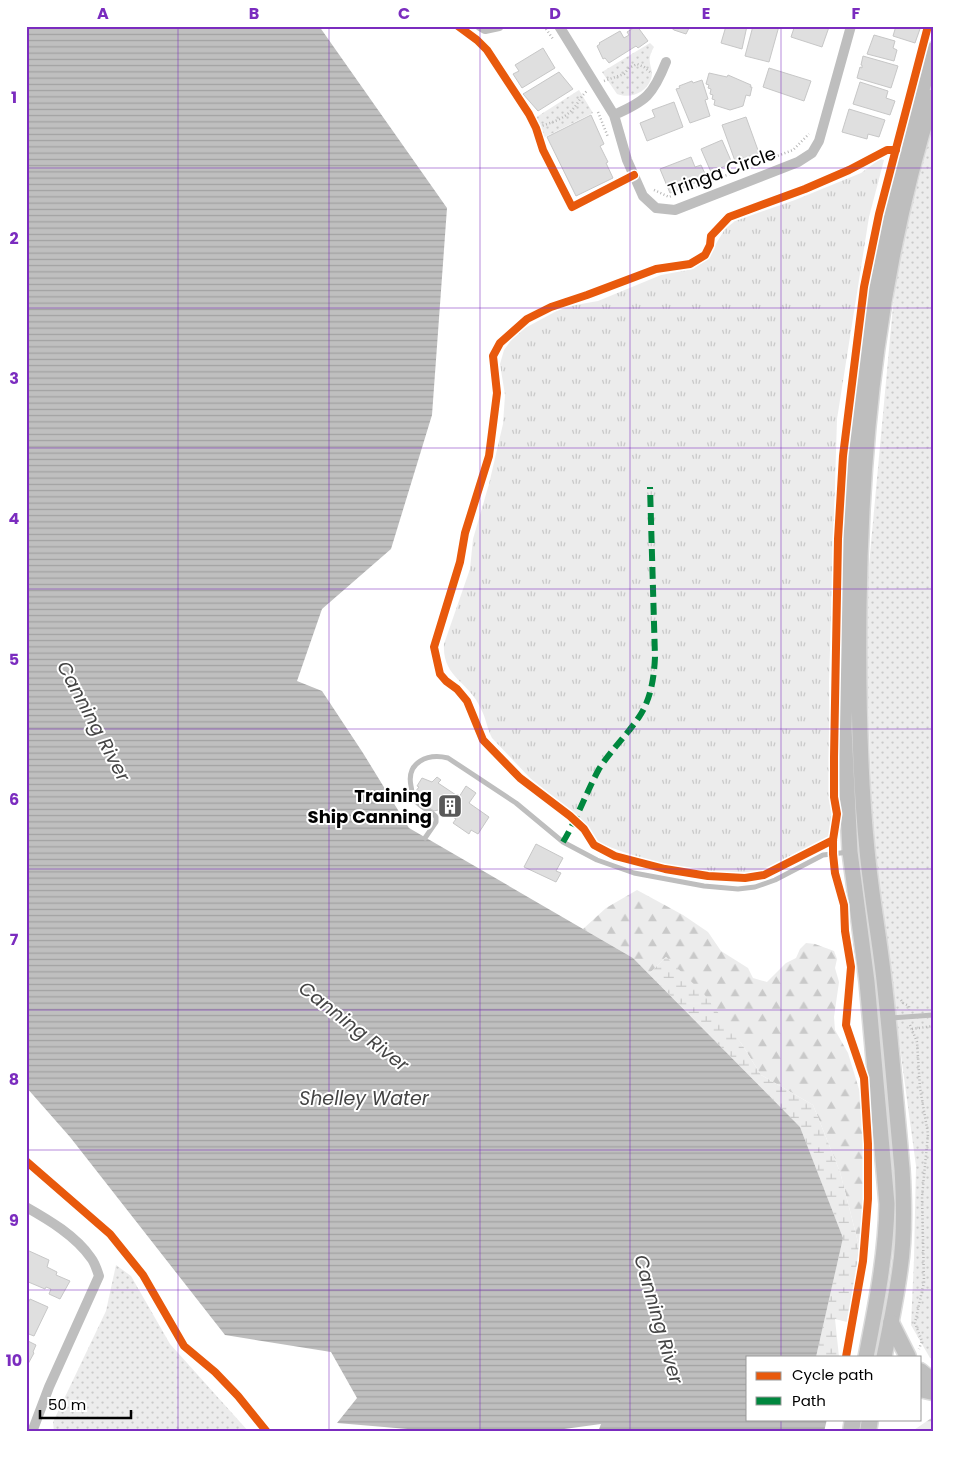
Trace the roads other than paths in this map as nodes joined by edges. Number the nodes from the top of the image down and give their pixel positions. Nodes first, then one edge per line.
1 (480, 26) edge
2 (499, 26) edge
3 (559, 26) edge
4 (851, 26) edge
5 (933, 50) edge
6 (666, 62) road end
7 (933, 98) edge
8 (614, 115) junction
9 (425, 838) dead end
10 (867, 850) junction
11 (850, 852) junction
12 (933, 1015) edge
13 (888, 1018) junction
14 (26, 1207) edge
15 (891, 1324) junction
16 (913, 1354) edge
17 (866, 1356) edge
18 (884, 1356) edge
19 (32, 1432) edge

1 - 2 street
3 - 8 street, Tringa Circle
4 - 8 street, Tringa Circle
5 - 11 main road
6 - 8 street
7 - 10 main road
9 - 11 lane
10 - 11 lane
10 - 13 main road
11 - 17 main road
12 - 13 lane
13 - 15 main road
14 - 19 street
15 - 16 highway
15 - 18 main road

